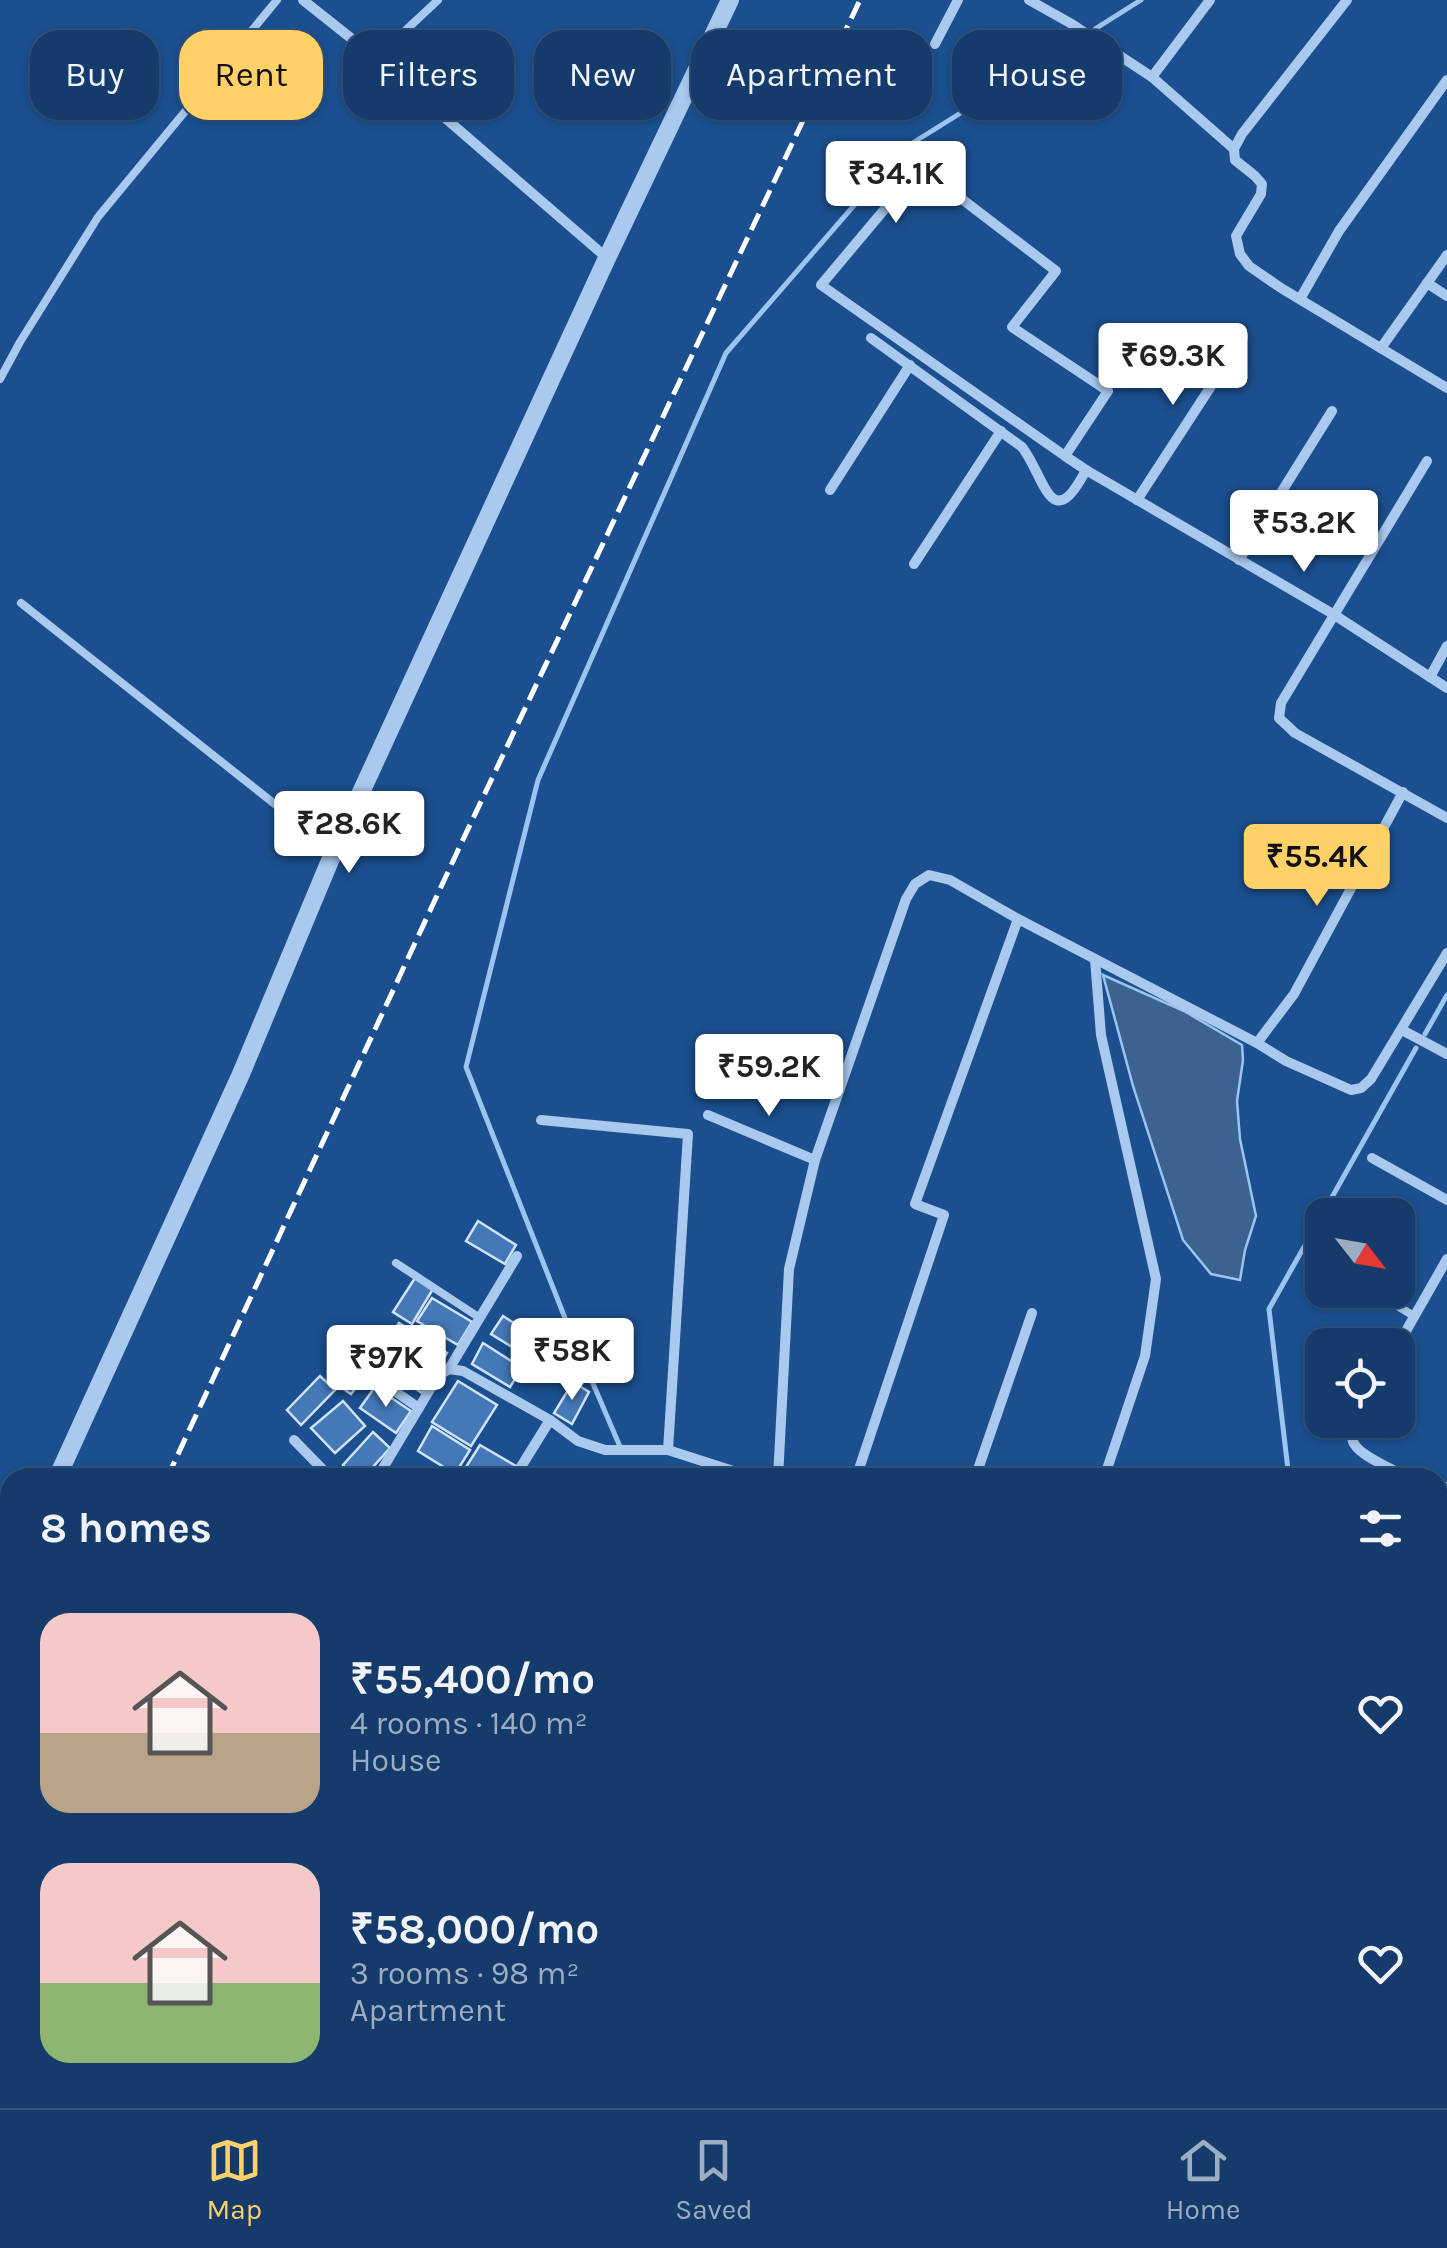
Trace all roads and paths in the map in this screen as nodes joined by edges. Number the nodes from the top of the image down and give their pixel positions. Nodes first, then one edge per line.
1 (277, 0) edge
2 (303, 0) edge
3 (438, 0) edge
4 (730, 0) edge
5 (958, 0) edge
6 (1029, 0) edge
7 (1210, 0) edge
8 (1347, 0) edge
9 (406, 30) edge
10 (343, 32) edge
11 (936, 44) dead end
12 (1152, 77) junction
13 (1447, 80) edge
14 (448, 120) edge
15 (1234, 149) junction
16 (1447, 255) edge
17 (607, 258) junction
18 (1427, 283) junction
19 (1447, 296) edge
20 (1300, 298) junction
21 (1243, 337) dead end
22 (871, 338) dead end
23 (1382, 348) junction
24 (910, 366) junction
25 (0, 379) edge
26 (1447, 388) edge
27 (1332, 411) dead end
28 (1002, 431) junction
29 (1065, 456) junction
30 (1427, 462) dead end
31 (1086, 470) junction
32 (830, 490) dead end
33 (1136, 500) junction
34 (1239, 560) junction
35 (914, 564) dead end
36 (21, 603) dead end
37 (1333, 614) junction
38 (1447, 646) edge
39 (1430, 676) junction
40 (1447, 688) edge
41 (1403, 792) junction
42 (1447, 818) edge
43 (334, 850) junction
44 (1018, 919) junction
45 (1447, 953) edge
46 (1094, 959) junction
47 (1402, 1030) junction
48 (1257, 1043) junction
49 (1447, 1054) edge
50 (708, 1115) dead end
51 (541, 1120) dead end
52 (1372, 1158) dead end
53 (815, 1160) junction
54 (1447, 1200) edge
55 (517, 1256) dead end
56 (1447, 1259) edge
57 (396, 1263) dead end
58 (1400, 1308) edge
59 (1032, 1313) dead end
60 (1414, 1316) junction
61 (480, 1318) junction
62 (1407, 1328) edge
63 (344, 1356) dead end
64 (449, 1369) junction
65 (418, 1408) junction
66 (550, 1420) junction
67 (1352, 1438) edge
68 (294, 1440) dead end
69 (668, 1450) junction
70 (62, 1468) edge
71 (321, 1468) edge
72 (383, 1468) edge
73 (520, 1468) edge
74 (711, 1468) edge
75 (779, 1468) edge
76 (859, 1468) edge
77 (978, 1468) edge
78 (1107, 1468) edge
79 (1390, 1468) edge

1 - 25 lane
2 - 10 street
3 - 9 lane
4 - 17 street
5 - 11 street
6 - 12 street
7 - 12 street
8 - 15 street
12 - 15 street
13 - 20 street
14 - 17 street
15 - 20 street
16 - 18 street
17 - 43 street
18 - 19 street
18 - 23 street
20 - 23 street
21 - 33 street
22 - 24 street
23 - 26 street
24 - 28 street
24 - 32 street
27 - 34 street
28 - 31 street
28 - 35 street
29 - 29 street
29 - 31 street
30 - 37 street
31 - 33 street
33 - 34 street
34 - 37 street
36 - 43 lane
37 - 39 street
37 - 41 street
38 - 39 street
39 - 40 street
41 - 42 street
41 - 48 street
43 - 70 street
44 - 46 street
44 - 53 street
44 - 76 street
45 - 47 street
46 - 48 street
46 - 78 street
47 - 48 street
47 - 49 street
50 - 53 street
51 - 69 street
52 - 54 street
53 - 75 street
55 - 61 street
56 - 60 street
57 - 61 lane
58 - 60 lane
59 - 77 street
60 - 62 street
61 - 64 street
63 - 65 street
64 - 65 street
64 - 66 street
65 - 72 street
66 - 69 street
66 - 73 street
67 - 79 street
68 - 71 street
69 - 74 street

